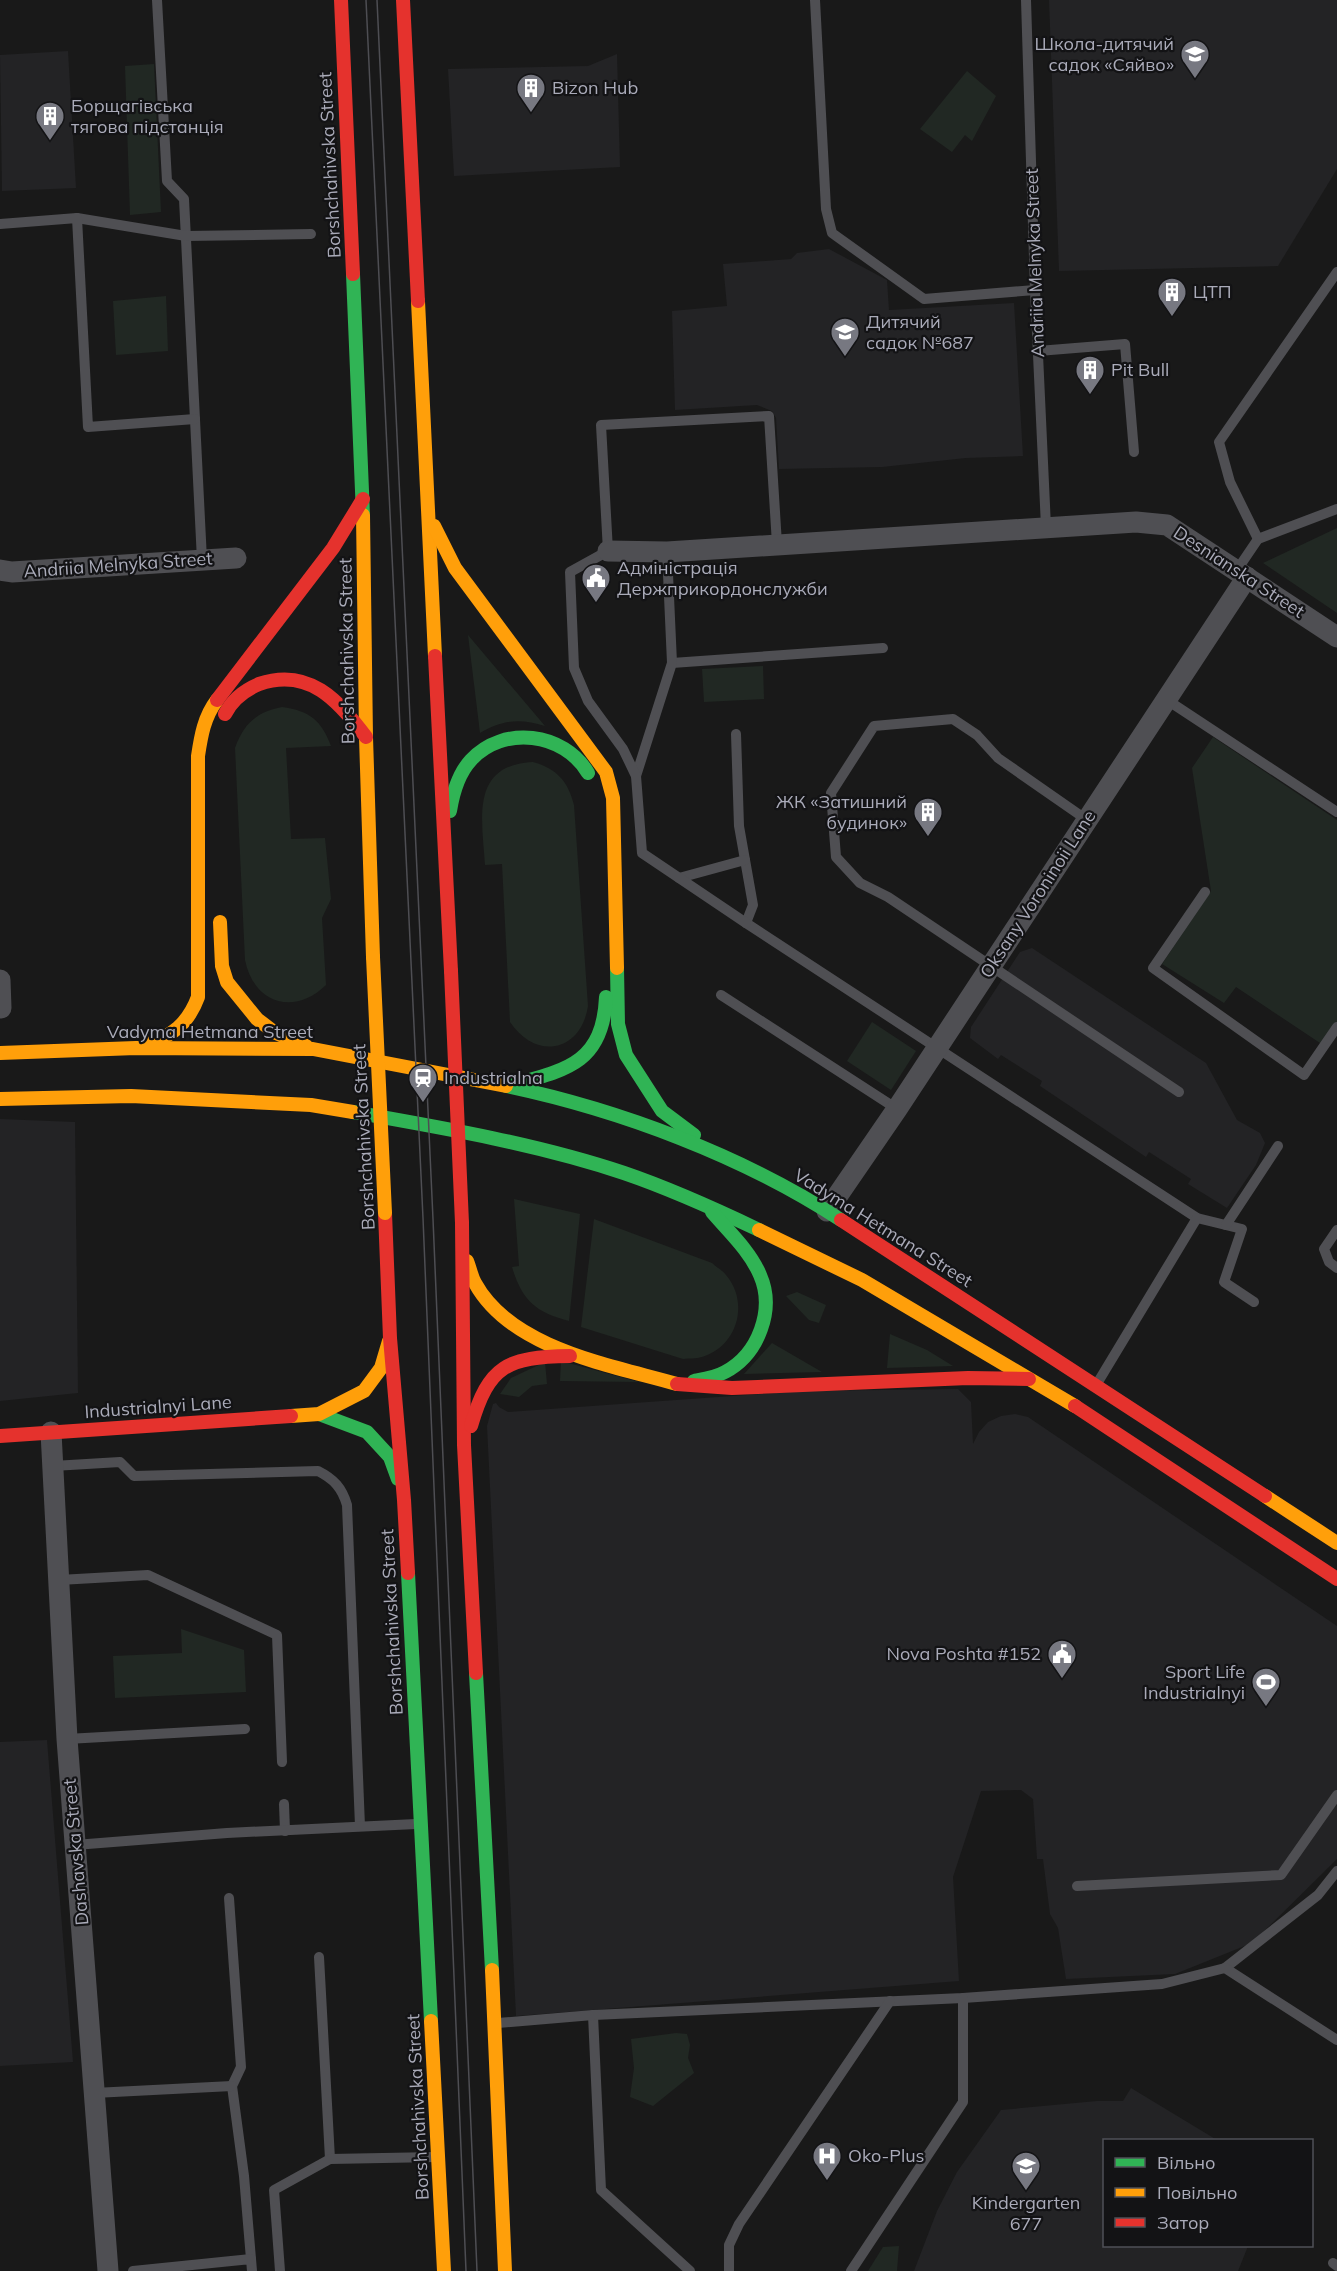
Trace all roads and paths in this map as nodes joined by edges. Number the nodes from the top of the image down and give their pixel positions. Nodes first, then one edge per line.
1 (158, 0) edge
2 (341, 0) edge
3 (403, 0) edge
4 (815, 0) edge
5 (1026, 0) edge
6 (77, 218) junction
7 (0, 224) edge
8 (311, 234) dead end
9 (186, 236) junction
10 (1337, 272) edge
11 (1035, 290) junction
12 (1038, 351) junction
13 (195, 419) junction
14 (1134, 452) dead end
15 (363, 499) junction
16 (1337, 509) edge
17 (428, 514) junction
18 (1046, 527) junction
19 (1258, 539) junction
20 (777, 544) junction
21 (608, 551) junction
22 (666, 552) junction
23 (236, 558) dead end
24 (202, 560) junction
25 (0, 570) edge
26 (1242, 574) junction
27 (1337, 637) edge
28 (883, 648) dead end
29 (672, 663) junction
30 (1167, 700) junction
31 (220, 724) dead end
32 (736, 734) dead end
33 (366, 737) junction
34 (636, 776) junction
35 (592, 783) dead end
36 (1337, 812) edge
37 (1086, 820) junction
38 (444, 849) junction
39 (745, 860) junction
40 (679, 878) junction
41 (1205, 892) dead end
42 (602, 907) dead end
43 (219, 908) dead end
44 (746, 922) junction
45 (990, 966) junction
46 (0, 980) edge
47 (721, 995) dead end
48 (1, 1008) edge
49 (1337, 1027) edge
50 (136, 1048) junction
51 (937, 1048) junction
52 (313, 1049) junction
53 (0, 1053) edge
54 (508, 1086) junction
55 (1179, 1092) dead end
56 (0, 1099) edge
57 (897, 1108) junction
58 (1278, 1146) dead end
59 (739, 1164) junction
60 (705, 1204) junction
61 (827, 1211) junction
62 (1197, 1218) junction
63 (1226, 1225) junction
64 (1337, 1230) edge
65 (464, 1253) junction
66 (1337, 1268) edge
67 (1254, 1302) dead end
68 (390, 1338) junction
69 (579, 1356) junction
70 (1031, 1379) junction
71 (678, 1384) junction
72 (1095, 1385) junction
73 (319, 1414) junction
74 (51, 1432) junction
75 (0, 1436) edge
76 (464, 1445) junction
77 (53, 1466) junction
78 (405, 1500) junction
79 (1337, 1543) edge
80 (1337, 1579) edge
81 (59, 1580) junction
82 (244, 1729) dead end
83 (67, 1739) junction
84 (282, 1762) dead end
85 (1337, 1795) edge
86 (284, 1804) dead end
87 (420, 1823) junction
88 (360, 1826) junction
89 (285, 1831) junction
90 (75, 1845) junction
91 (1337, 1871) edge
92 (1077, 1886) dead end
93 (229, 1898) dead end
94 (319, 1957) dead end
95 (1224, 1968) junction
96 (963, 1998) junction
97 (890, 2001) junction
98 (592, 2015) junction
99 (495, 2023) junction
100 (1337, 2040) edge
101 (232, 2086) junction
102 (94, 2093) junction
103 (438, 2157) junction
104 (330, 2159) junction
105 (251, 2259) junction
106 (108, 2271) edge
107 (133, 2271) edge
108 (252, 2271) edge
109 (280, 2271) edge
110 (444, 2271) edge
111 (505, 2271) edge
112 (690, 2271) edge
113 (729, 2271) edge
114 (851, 2271) edge

1 - 9 lane
2 - 15 main road, Borshchahivska Street
3 - 17 main road
4 - 11 lane
5 - 11 lane, Andriia Melnyka Street
6 - 7 lane
6 - 9 lane
6 - 13 lane
8 - 9 lane
9 - 13 lane
10 - 19 lane
11 - 12 lane, Andriia Melnyka Street
12 - 14 lane
12 - 18 lane, Andriia Melnyka Street
13 - 24 lane
15 - 33 main road, Borshchahivska Street
15 - 50 main road
16 - 19 lane
17 - 38 main road
17 - 59 main road
18 - 20 street
18 - 26 street, Desnianska Street
19 - 26 lane
20 - 21 lane
20 - 22 street
21 - 22 street
21 - 34 lane
22 - 29 lane
23 - 24 street, Andriia Melnyka Street
24 - 25 street, Andriia Melnyka Street
26 - 27 street, Desnianska Street
26 - 30 street, Oksany Voroninoii Lane
28 - 29 lane
29 - 34 lane
30 - 36 lane
30 - 37 street, Oksany Voroninoii Lane
31 - 33 main road
32 - 39 lane
33 - 68 main road, Borshchahivska Street, bridge
34 - 40 lane
35 - 38 main road
37 - 45 street, Oksany Voroninoii Lane
37 - 45 lane
38 - 65 main road, bridge
39 - 40 lane
39 - 44 lane
40 - 44 lane
41 - 49 lane
42 - 54 main road
43 - 52 main road
44 - 51 lane
45 - 51 street, Oksany Voroninoii Lane
45 - 55 lane
46 - 48 street
47 - 57 lane
50 - 52 main road, Vadyma Hetmana Street
50 - 53 main road, Vadyma Hetmana Street
51 - 57 street, Oksany Voroninoii Lane
51 - 62 lane
52 - 54 main road, Vadyma Hetmana Street
54 - 59 main road, Vadyma Hetmana Street
56 - 60 main road
57 - 61 street, Oksany Voroninoii Lane
58 - 63 lane
59 - 61 main road, Vadyma Hetmana Street
60 - 70 main road
60 - 71 main road
61 - 72 main road, Vadyma Hetmana Street
62 - 63 lane
62 - 72 lane
63 - 67 lane
64 - 66 lane
65 - 69 main road
65 - 76 main road
68 - 73 main road, Industrialnyi Lane
68 - 78 main road, Borshchahivska Street
69 - 71 main road
69 - 76 main road
70 - 71 main road
70 - 80 main road
72 - 79 main road, Vadyma Hetmana Street
73 - 74 main road, Industrialnyi Lane
73 - 78 main road, Industrialnyi Lane
74 - 75 main road, Industrialnyi Lane
74 - 77 street, Dashavska Street
76 - 99 main road
77 - 81 street, Dashavska Street
77 - 88 lane
78 - 87 main road, Borshchahivska Street
81 - 83 street, Dashavska Street
81 - 84 lane
82 - 83 lane
83 - 90 street, Dashavska Street
85 - 92 lane
86 - 89 lane
87 - 88 lane
87 - 103 main road, Borshchahivska Street
88 - 89 lane
89 - 90 lane
90 - 102 street, Dashavska Street
91 - 95 lane
93 - 101 lane
94 - 104 lane
95 - 96 lane
95 - 100 lane
96 - 97 lane
96 - 114 lane
97 - 98 lane
97 - 113 lane
98 - 99 lane
98 - 112 lane
99 - 111 main road
101 - 102 lane
101 - 105 lane
102 - 106 street, Dashavska Street
103 - 104 lane
103 - 110 main road, Borshchahivska Street
104 - 109 lane
105 - 107 lane
105 - 108 lane

